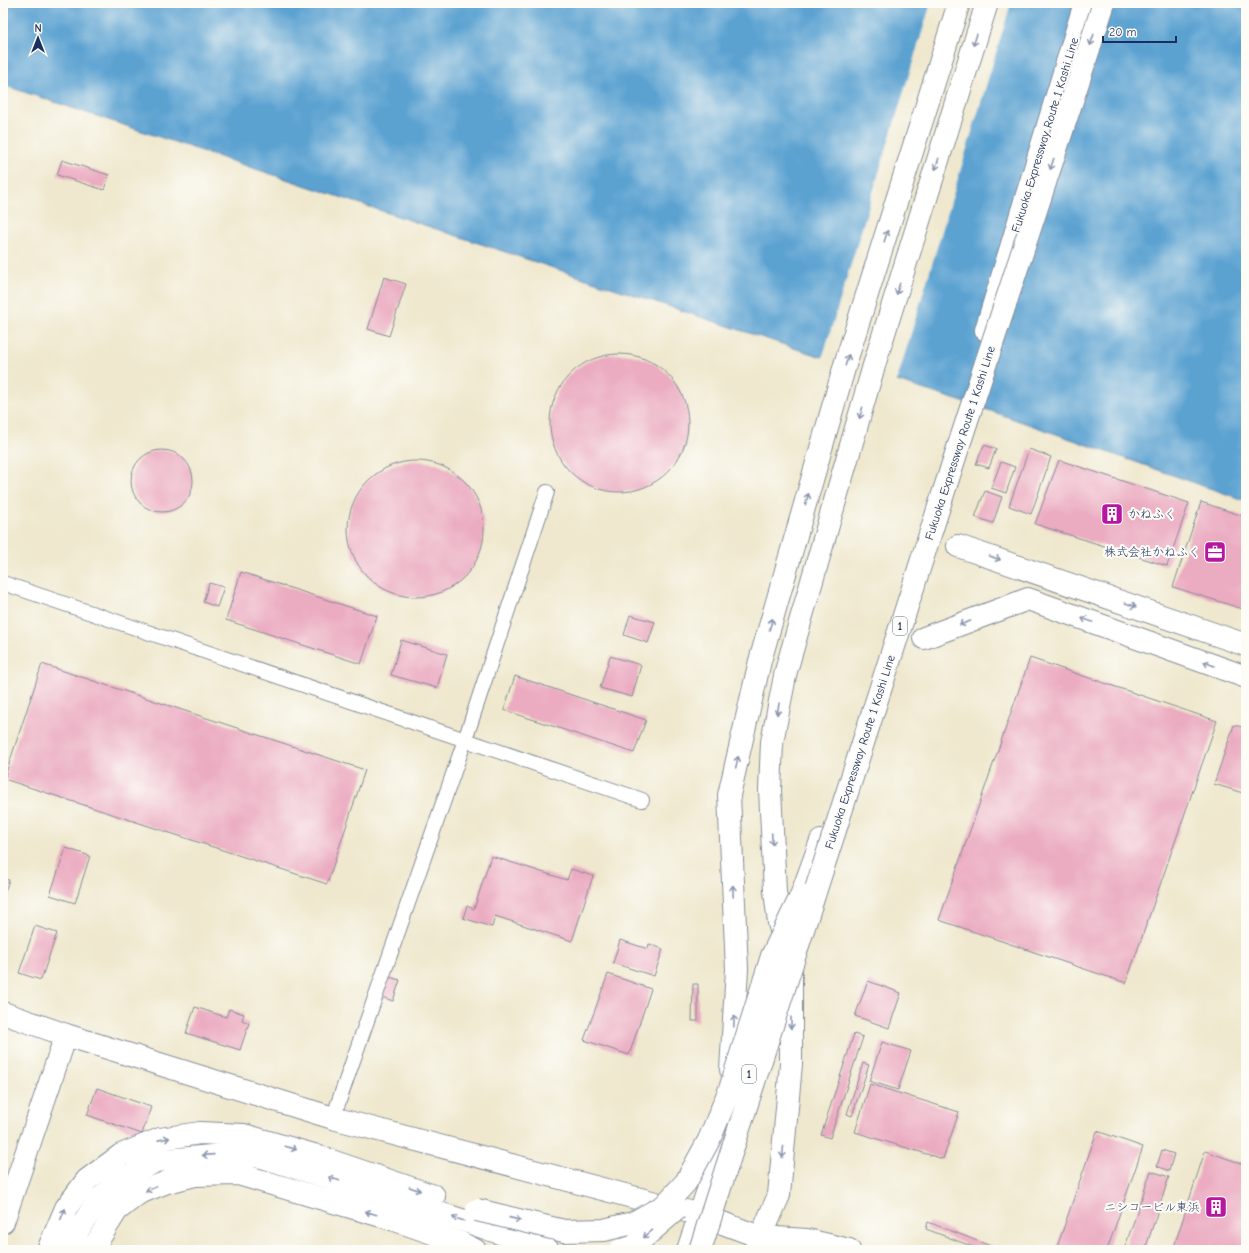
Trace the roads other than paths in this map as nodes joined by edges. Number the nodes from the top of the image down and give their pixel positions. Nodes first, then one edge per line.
1 (959, 3) edge
2 (987, 3) edge
3 (1085, 3) edge
4 (1104, 3) edge
5 (547, 492) dead end
6 (958, 546) dead end
7 (3, 583) edge
8 (924, 638) dead end
9 (1246, 645) edge
10 (1246, 677) edge
11 (465, 740) junction
12 (642, 800) dead end
13 (804, 906) junction
14 (3, 1013) edge
15 (66, 1035) junction
16 (333, 1118) junction
17 (700, 1215) junction
18 (3, 1222) edge
19 (758, 1244) edge
20 (48, 1250) edge
21 (70, 1250) edge
22 (92, 1250) edge
23 (475, 1250) edge
24 (548, 1250) edge
25 (621, 1250) edge
26 (688, 1250) edge
27 (693, 1250) edge
28 (700, 1250) edge
29 (849, 1250) edge

17 -> 1 main road
2 -> 19 main road
3 - 13 main road, Fukuoka Expressway Route 1 Kashi Line / 1
4 -> 13 main road, Fukuoka Expressway Route 1 Kashi Line / 1, bridge
5 - 11 lane
6 -> 9 main road
7 - 11 lane
10 -> 8 main road
11 - 12 lane
11 - 16 lane
20 -> 13 main road, bridge
13 -> 25 main road, bridge
13 - 27 main road, Fukuoka Expressway Route 1 Kashi Line / 1, bridge
13 - 28 main road, Fukuoka Expressway Route 1 Kashi Line / 1, bridge
14 - 15 main road
15 - 16 main road
15 - 18 main road
16 - 17 main road
17 - 19 main road
17 - 26 main road
19 - 29 main road
24 -> 21 main road
23 -> 22 main road

